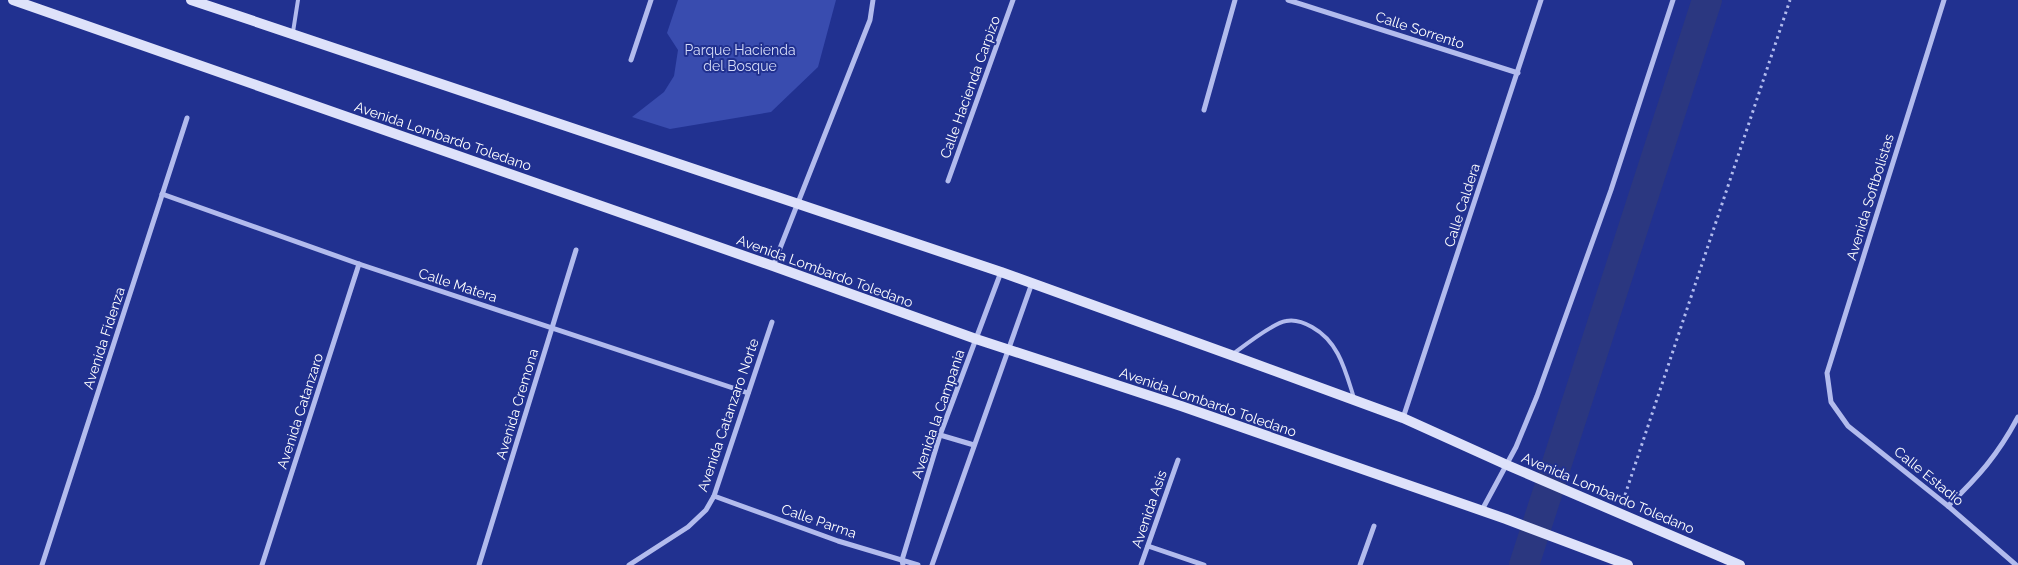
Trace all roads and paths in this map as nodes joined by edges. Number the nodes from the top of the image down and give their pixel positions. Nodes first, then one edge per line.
1 (14, 0) edge
2 (191, 0) edge
3 (298, 0) edge
4 (651, 0) edge
5 (873, 0) edge
6 (1013, 0) edge
7 (1235, 0) edge
8 (1288, 0) edge
9 (1541, 0) edge
10 (1673, 0) edge
11 (1790, 0) edge
12 (1944, 0) edge
13 (293, 34) junction
14 (631, 60) dead end
15 (1518, 73) junction
16 (1204, 110) dead end
17 (187, 118) dead end
18 (948, 181) dead end
19 (162, 194) junction
20 (797, 203) junction
21 (576, 250) dead end
22 (359, 264) junction
23 (773, 266) junction
24 (1002, 272) junction
25 (1032, 283) junction
26 (772, 322) dead end
27 (552, 327) junction
28 (976, 340) junction
29 (1008, 350) junction
30 (1231, 355) junction
31 (748, 393) junction
32 (1355, 400) junction
33 (1831, 402) joint
34 (2018, 417) edge
35 (1403, 418) junction
36 (940, 435) junction
37 (974, 445) junction
38 (1178, 460) dead end
39 (1507, 465) junction
40 (714, 496) junction
41 (1948, 506) junction
42 (1482, 510) junction
43 (1620, 513) junction
44 (1374, 526) dead end
45 (1148, 546) junction
46 (902, 562) edge
47 (42, 565) edge
48 (262, 565) edge
49 (479, 565) edge
50 (629, 565) edge
51 (918, 565) edge
52 (932, 565) edge
53 (1141, 565) edge
54 (1204, 565) edge
55 (1360, 565) edge
56 (1628, 565) edge
57 (1740, 565) edge
58 (2016, 565) edge

1 - 23 main road, Avenida Lombardo Toledano
2 - 13 main road, Avenida Lombardo Toledano
3 - 13 lane
4 - 14 street
5 - 20 street
6 - 18 street, Calle Hacienda Carpizo
7 - 16 street
8 - 15 street, Calle Sorrento
9 - 15 street, Calle Caldera
10 - 39 street
11 - 43 path
12 - 33 street, Avenida Softbolistas
13 - 20 main road, Avenida Lombardo Toledano
15 - 35 street, Calle Caldera
17 - 19 street, Avenida Fidenza
19 - 22 street, Calle Matera
19 - 47 street, Avenida Fidenza
20 - 23 street
20 - 24 main road, Avenida Lombardo Toledano
21 - 27 street, Avenida Cremona
22 - 27 street, Calle Matera
22 - 48 street, Avenida Catanzaro
23 - 28 main road, Avenida Lombardo Toledano
24 - 25 main road, Avenida Lombardo Toledano
24 - 28 street, Avenida la Campania
25 - 29 street
25 - 30 main road, Avenida Lombardo Toledano
26 - 31 street, Avenida Catanzaro Norte
27 - 31 street, Calle Matera
27 - 49 street, Avenida Cremona
28 - 29 main road, Avenida Lombardo Toledano
28 - 36 street, Avenida la Campania
29 - 37 street
29 - 42 main road, Avenida Lombardo Toledano
30 - 32 main road, Avenida Lombardo Toledano
30 - 32 lane
31 - 40 street, Avenida Catanzaro Norte
32 - 35 main road, Avenida Lombardo Toledano
33 - 41 street, Calle Estadio
34 - 41 street
35 - 39 main road, Avenida Lombardo Toledano
36 - 37 street
36 - 46 street, Avenida la Campania
37 - 52 street
38 - 45 street, Avenida Asis
39 - 42 street
39 - 43 main road, Avenida Lombardo Toledano
40 - 46 street, Calle Parma
40 - 50 street, Avenida Catanzaro Norte
41 - 58 street, Calle Estadio
42 - 56 main road, Avenida Lombardo Toledano
43 - 57 main road, Avenida Lombardo Toledano
44 - 55 street
45 - 53 street, Avenida Asis
45 - 54 street
46 - 51 street, Calle Parma

